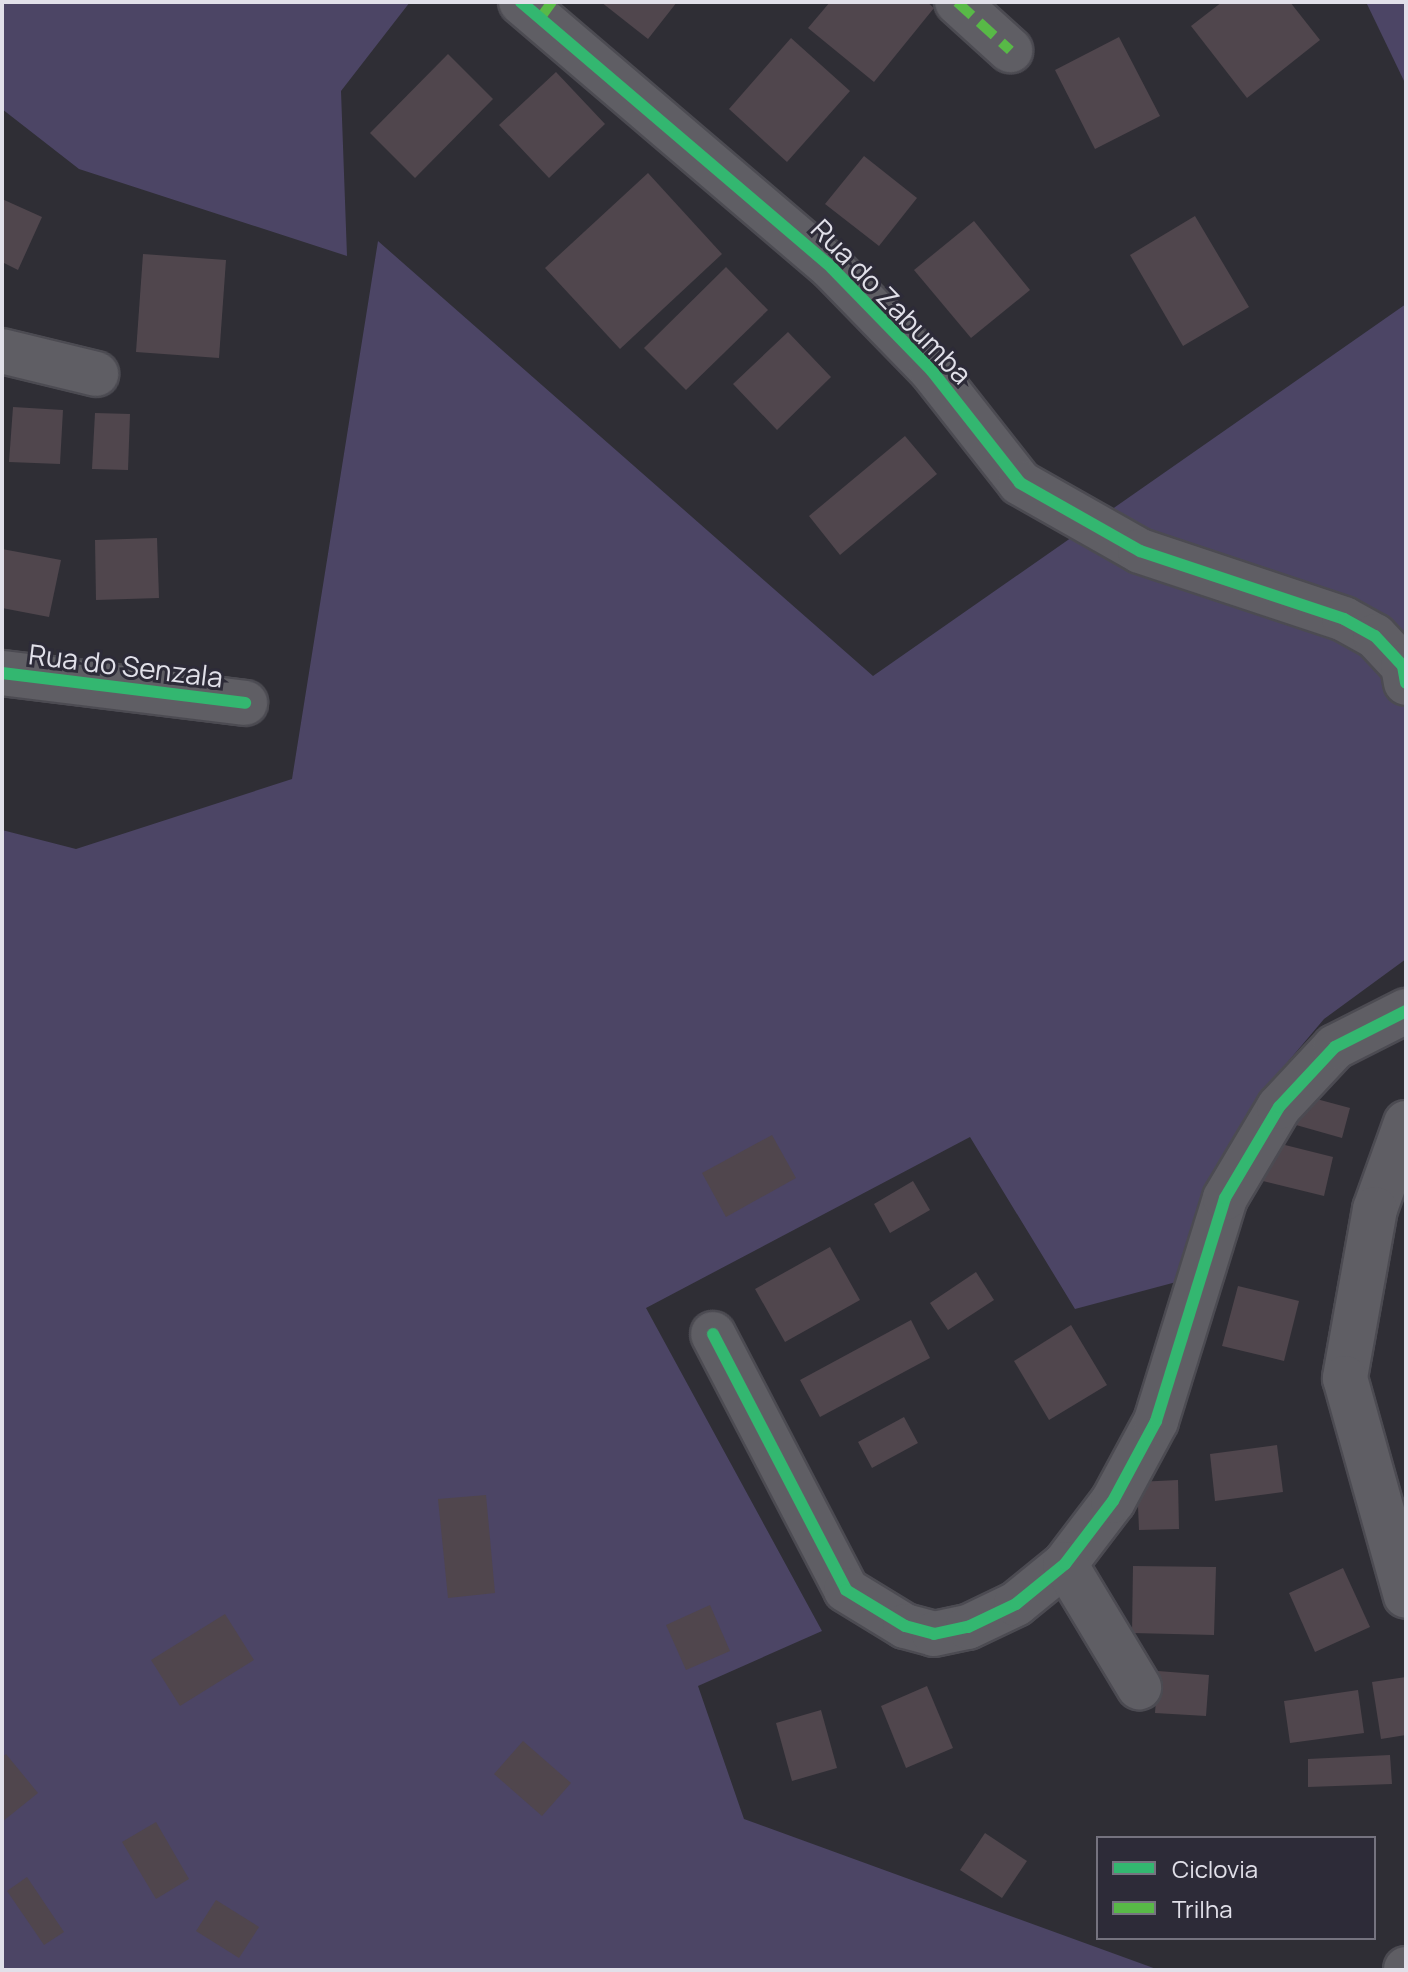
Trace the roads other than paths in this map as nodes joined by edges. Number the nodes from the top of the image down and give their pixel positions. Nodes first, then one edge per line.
1 (957, 2) edge
2 (538, 7) edge
3 (1010, 50) dead end
4 (2, 351) edge
5 (96, 374) dead end
6 (2, 673) edge
7 (1406, 683) edge
8 (245, 703) dead end
9 (1406, 1011) edge
10 (1406, 1123) edge
11 (713, 1334) dead end
12 (1065, 1564) junction
13 (1406, 1596) edge
14 (1139, 1687) dead end

1 - 3 street
2 - 7 street, Rua do Zabumba
4 - 5 street
6 - 8 street, Rua do Senzala
9 - 12 street
10 - 13 street
11 - 12 street
12 - 14 street

